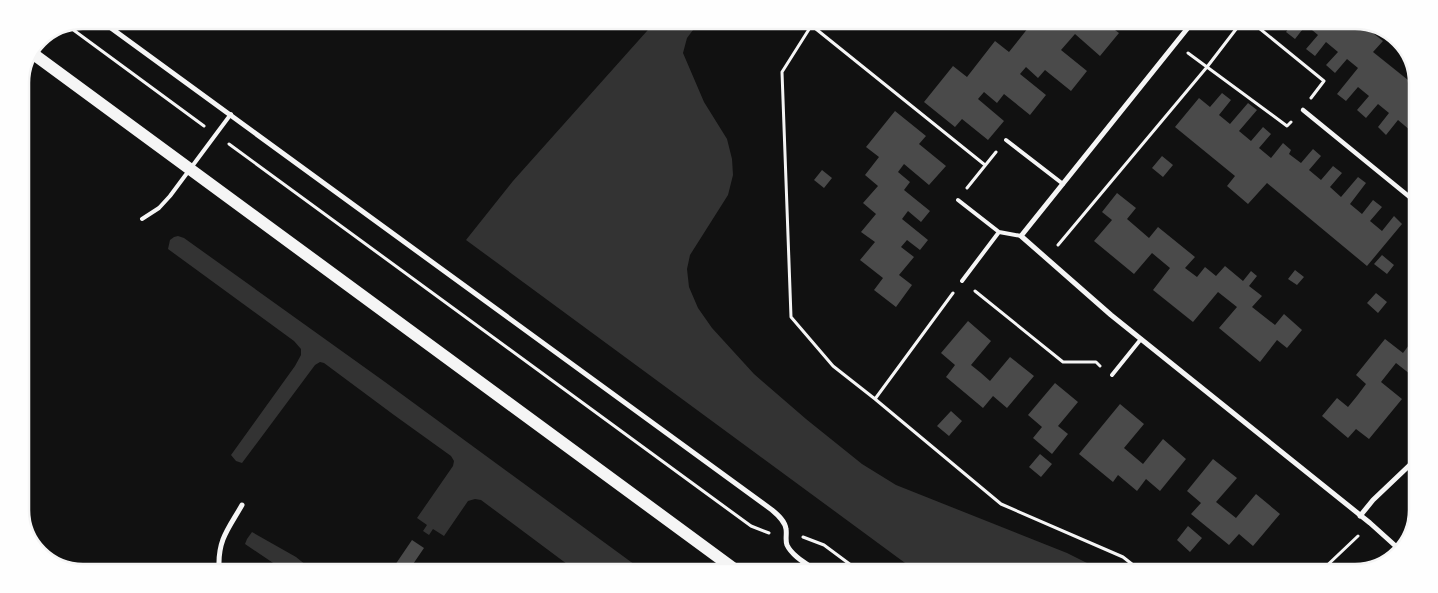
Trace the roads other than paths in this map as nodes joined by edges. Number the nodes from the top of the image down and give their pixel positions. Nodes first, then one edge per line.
1 (113, 29) edge
2 (1187, 29) edge
3 (36, 56) edge
4 (1302, 110) road end
5 (231, 114) junction
6 (1006, 140) road end
7 (190, 169) junction
8 (1063, 184) junction
9 (1409, 197) edge
10 (958, 200) road end
11 (142, 219) dead end
12 (998, 232) junction
13 (1021, 236) junction
14 (962, 280) road end
15 (1141, 339) junction
16 (1112, 375) road end
17 (1409, 465) edge
18 (242, 506) dead end
19 (1360, 516) junction
20 (1396, 546) edge
21 (219, 564) edge
22 (727, 564) edge
23 (808, 564) edge

1 - 5 street
2 - 8 street
3 - 7 main road
4 - 9 street
5 - 7 lane
5 - 23 street
6 - 8 lane
7 - 11 lane
7 - 22 main road
8 - 13 street
10 - 12 lane
12 - 13 lane
12 - 14 lane
13 - 15 street
15 - 16 lane
15 - 19 street
17 - 19 street
18 - 21 street
19 - 20 street

